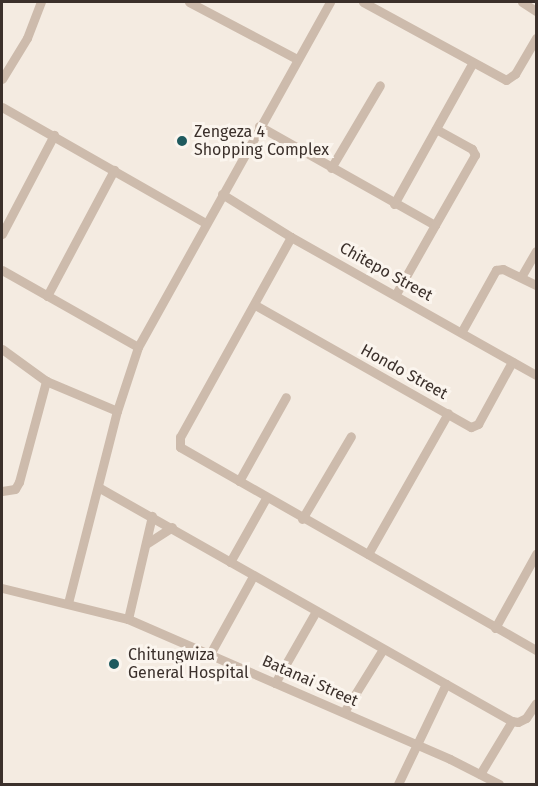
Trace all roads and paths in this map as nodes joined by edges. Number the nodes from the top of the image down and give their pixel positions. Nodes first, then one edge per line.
1 (41, 2) edge
2 (189, 2) edge
3 (330, 2) edge
4 (363, 2) edge
5 (522, 2) edge
6 (537, 11) edge
7 (537, 38) edge
8 (297, 59) junction
9 (473, 62) junction
10 (2, 80) edge
11 (380, 85) dead end
12 (2, 107) edge
13 (259, 126) junction
14 (436, 129) junction
15 (54, 135) junction
16 (332, 168) junction
17 (114, 170) junction
18 (222, 194) junction
19 (394, 204) junction
20 (205, 222) junction
21 (435, 225) junction
22 (2, 234) edge
23 (291, 237) junction
24 (537, 251) edge
25 (2, 270) edge
26 (521, 277) junction
27 (537, 285) edge
28 (396, 294) junction
29 (47, 296) junction
30 (255, 305) junction
31 (462, 331) junction
32 (138, 347) junction
33 (2, 349) edge
34 (512, 362) junction
35 (537, 375) edge
36 (46, 381) junction
37 (286, 397) dead end
38 (117, 411) junction
39 (448, 413) junction
40 (351, 436) dead end
41 (239, 481) junction
42 (98, 487) junction
43 (2, 491) edge
44 (266, 498) junction
45 (152, 516) junction
46 (302, 519) junction
47 (172, 527) junction
48 (146, 544) junction
49 (368, 554) junction
50 (537, 554) edge
51 (230, 561) junction
52 (254, 576) junction
53 (2, 588) edge
54 (68, 603) junction
55 (316, 611) junction
56 (128, 619) junction
57 (495, 628) junction
58 (383, 649) junction
59 (537, 650) edge
60 (210, 654) junction
61 (275, 682) junction
62 (446, 684) junction
63 (537, 703) edge
64 (344, 712) junction
65 (512, 721) junction
66 (416, 744) junction
67 (480, 774) junction
68 (398, 784) edge
69 (499, 784) edge

1 - 10 street
2 - 8 street
3 - 8 street
4 - 9 street
5 - 6 street
7 - 9 street
8 - 13 street
9 - 14 street
11 - 16 street
12 - 15 street
13 - 16 street
13 - 18 street
14 - 19 street
14 - 21 street
15 - 17 street
15 - 22 street
16 - 19 street
17 - 20 street
17 - 29 street
18 - 20 street
18 - 23 street, Chitepo Street
19 - 21 street
20 - 32 street
21 - 28 street
23 - 28 street, Chitepo Street
23 - 30 street
24 - 26 street
25 - 29 street
26 - 27 street
26 - 31 street
28 - 31 street, Chitepo Street
29 - 32 street
30 - 39 street, Hondo Street
30 - 41 street
31 - 34 street, Chitepo Street
32 - 38 street
33 - 36 street
34 - 35 street, Chitepo Street
34 - 39 street, Hondo Street
36 - 38 street
36 - 43 street
37 - 41 street
38 - 42 street
39 - 49 street
40 - 46 street
41 - 44 street
42 - 45 street
42 - 54 street
44 - 46 street
44 - 51 street
45 - 47 street
45 - 48 street
46 - 49 street
47 - 48 street
47 - 51 street
48 - 56 street
49 - 57 street
50 - 57 street
51 - 52 street
52 - 55 street
52 - 60 street
53 - 54 street, Batanai Street
54 - 56 street, Batanai Street
55 - 58 street
55 - 61 street
56 - 60 street, Batanai Street
57 - 59 street
58 - 62 street
58 - 64 street
60 - 61 street, Batanai Street
61 - 64 street, Batanai Street
62 - 65 street
62 - 66 street
63 - 65 street
64 - 66 street, Batanai Street
65 - 67 street
66 - 67 street, Batanai Street
66 - 68 street
67 - 69 street, Batanai Street

